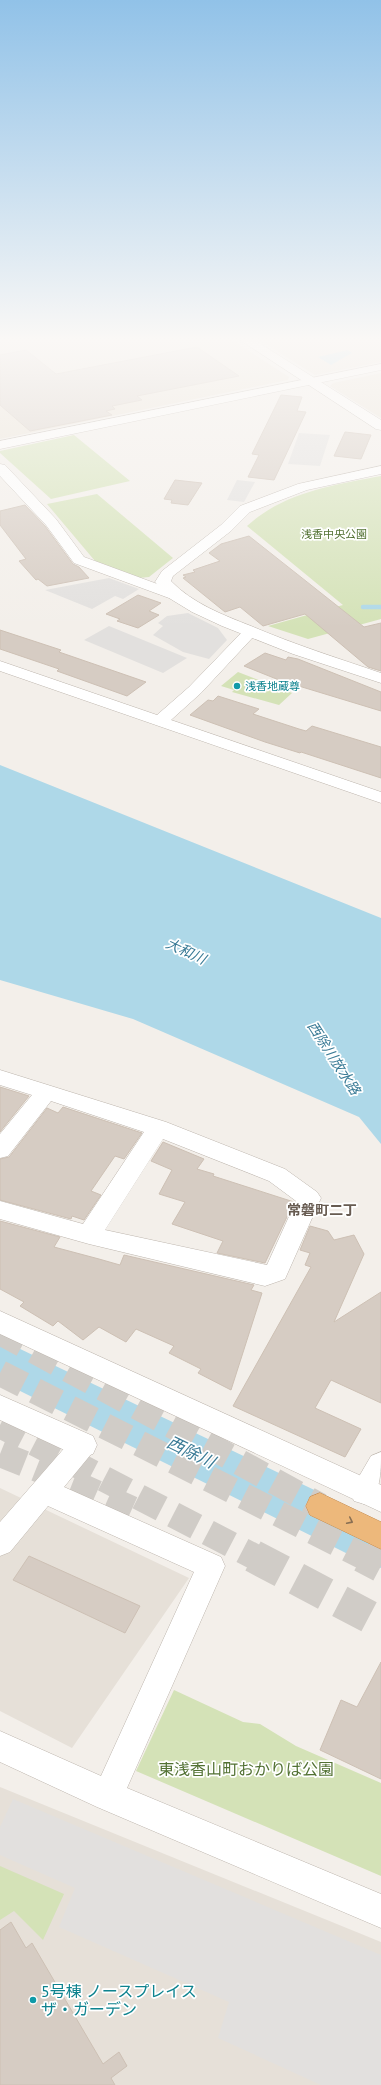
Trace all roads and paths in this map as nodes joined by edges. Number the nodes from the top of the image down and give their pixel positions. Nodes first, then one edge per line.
1 (57, 433) edge
2 (0, 445) edge
3 (381, 470) edge
4 (3, 477) edge
5 (174, 595) junction
6 (250, 632) junction
7 (0, 666) edge
8 (381, 678) edge
9 (160, 721) junction
10 (381, 798) edge
11 (0, 1078) edge
12 (46, 1092) junction
13 (158, 1128) junction
14 (0, 1150) edge
15 (0, 1210) edge
16 (88, 1235) junction
17 (0, 1322) edge
18 (0, 1407) edge
19 (83, 1445) joint
20 (381, 1464) edge
21 (44, 1491) junction
22 (372, 1496) edge
23 (320, 1506) tunnel mouth
24 (381, 1536) tunnel mouth
25 (0, 1542) edge
26 (0, 1746) edge
27 (108, 1796) junction
28 (381, 1911) edge

1 - 2 street
3 - 5 street
4 - 5 street
5 - 6 street
6 - 8 street
6 - 9 street
7 - 9 street
9 - 10 street
11 - 12 street
12 - 13 street
12 - 14 street
13 - 16 street
13 - 16 street
15 - 16 street
17 - 22 street
18 - 19 street
19 - 21 street
20 - 22 street
21 - 25 street
21 - 27 street
23 -> 24 highway
26 - 27 street
27 - 28 street

